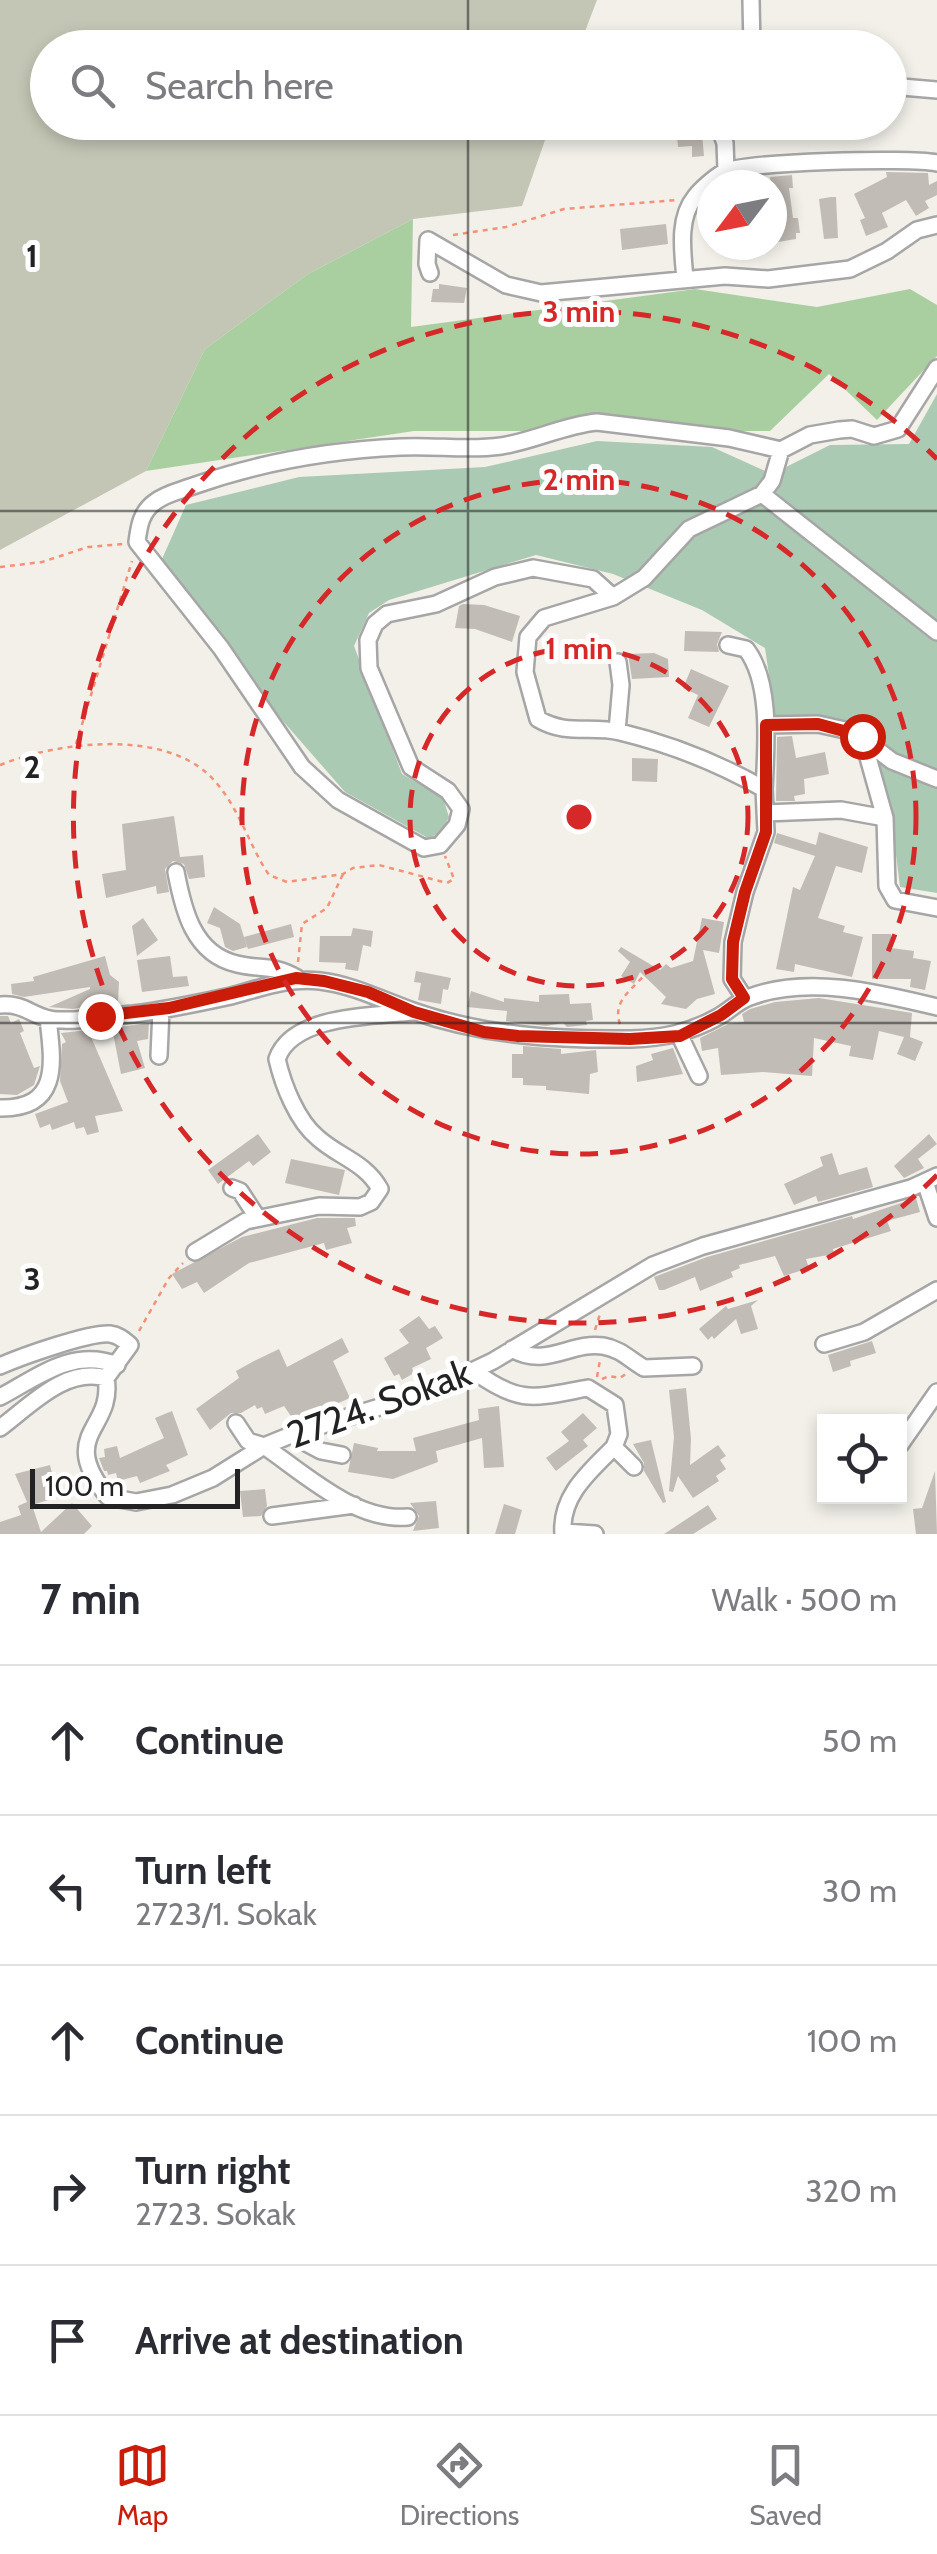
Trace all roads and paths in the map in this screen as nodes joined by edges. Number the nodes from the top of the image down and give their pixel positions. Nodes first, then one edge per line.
1 (751, 0) edge
2 (752, 30) edge
3 (907, 87) edge
4 (937, 90) edge
5 (724, 140) edge
6 (937, 162) edge
7 (726, 170) joint
8 (697, 195) edge
9 (693, 198) junction
10 (937, 225) edge
11 (428, 240) junction
12 (430, 274) dead end
13 (684, 279) junction
14 (937, 368) edge
15 (782, 450) junction
16 (762, 494) junction
17 (137, 542) junction
18 (0, 566) edge
19 (612, 597) junction
20 (937, 632) edge
21 (728, 645) dead end
22 (618, 662) dead end
23 (766, 725) junction
24 (618, 731) junction
25 (862, 736) junction
26 (75, 746) junction
27 (0, 766) edge
28 (937, 779) edge
29 (764, 789) junction
30 (765, 813) junction
31 (885, 818) junction
32 (440, 845) junction
33 (176, 872) dead end
34 (343, 874) junction
35 (937, 908) edge
36 (649, 969) dead end
37 (296, 978) junction
38 (744, 998) junction
39 (0, 1005) edge
40 (937, 1007) edge
41 (160, 1010) junction
42 (414, 1012) junction
43 (48, 1019) junction
44 (680, 1036) junction
45 (612, 1038) junction
46 (158, 1056) dead end
47 (699, 1076) dead end
48 (0, 1108) edge
49 (931, 1179) edge
50 (232, 1188) dead end
51 (256, 1217) junction
52 (937, 1218) edge
53 (195, 1252) joint
54 (937, 1290) edge
55 (603, 1310) dead end
56 (824, 1344) dead end
57 (600, 1345) junction
58 (130, 1346) junction
59 (512, 1349) junction
60 (634, 1362) junction
61 (0, 1366) edge
62 (693, 1366) dead end
63 (474, 1371) junction
64 (112, 1372) junction
65 (937, 1392) edge
66 (0, 1396) edge
67 (236, 1423) dead end
68 (0, 1428) edge
69 (291, 1435) junction
70 (907, 1435) edge
71 (264, 1446) junction
72 (614, 1448) junction
73 (342, 1455) dead end
74 (634, 1467) dead end
75 (354, 1505) junction
76 (272, 1516) dead end
77 (408, 1517) dead end
78 (564, 1533) edge
79 (595, 1534) edge

1 - 2 street
3 - 4 street
5 - 7 street
6 - 7 street
8 - 9 street
9 - 11 path
9 - 13 street
10 - 13 street
11 - 12 street
11 - 13 street
14 - 15 street
15 - 16 street
15 - 17 street
16 - 19 street
16 - 20 street
17 - 18 path
17 - 26 path
17 - 32 street
19 - 24 street
19 - 32 street
21 - 23 street
22 - 24 street
23 - 25 street
23 - 29 street
24 - 29 street
25 - 28 street
25 - 31 street
26 - 27 path
26 - 34 path
29 - 30 street
30 - 31 street
30 - 38 street
31 - 35 street
32 - 34 path
33 - 37 street
34 - 37 path
36 - 45 path
37 - 41 street
37 - 42 street
38 - 40 street
38 - 44 street
39 - 43 street
41 - 43 street
41 - 46 street
42 - 45 street
42 - 51 street
43 - 48 street
44 - 45 street
44 - 47 street
49 - 52 street
49 - 59 street, 2724. Sokak
50 - 51 street
51 - 53 street
53 - 58 path
54 - 56 street
55 - 57 path
57 - 59 street
57 - 60 street
57 - 60 path
58 - 61 street
58 - 64 street
59 - 63 street, 2724. Sokak
60 - 62 street
63 - 69 street, 2724. Sokak
63 - 72 street
64 - 66 street
64 - 68 street
64 - 71 street, 2724. Sokak
65 - 70 street
67 - 71 street
69 - 71 street, 2724. Sokak
69 - 73 street
71 - 75 street
72 - 74 street
72 - 78 street
75 - 76 street
75 - 77 street
78 - 79 street

